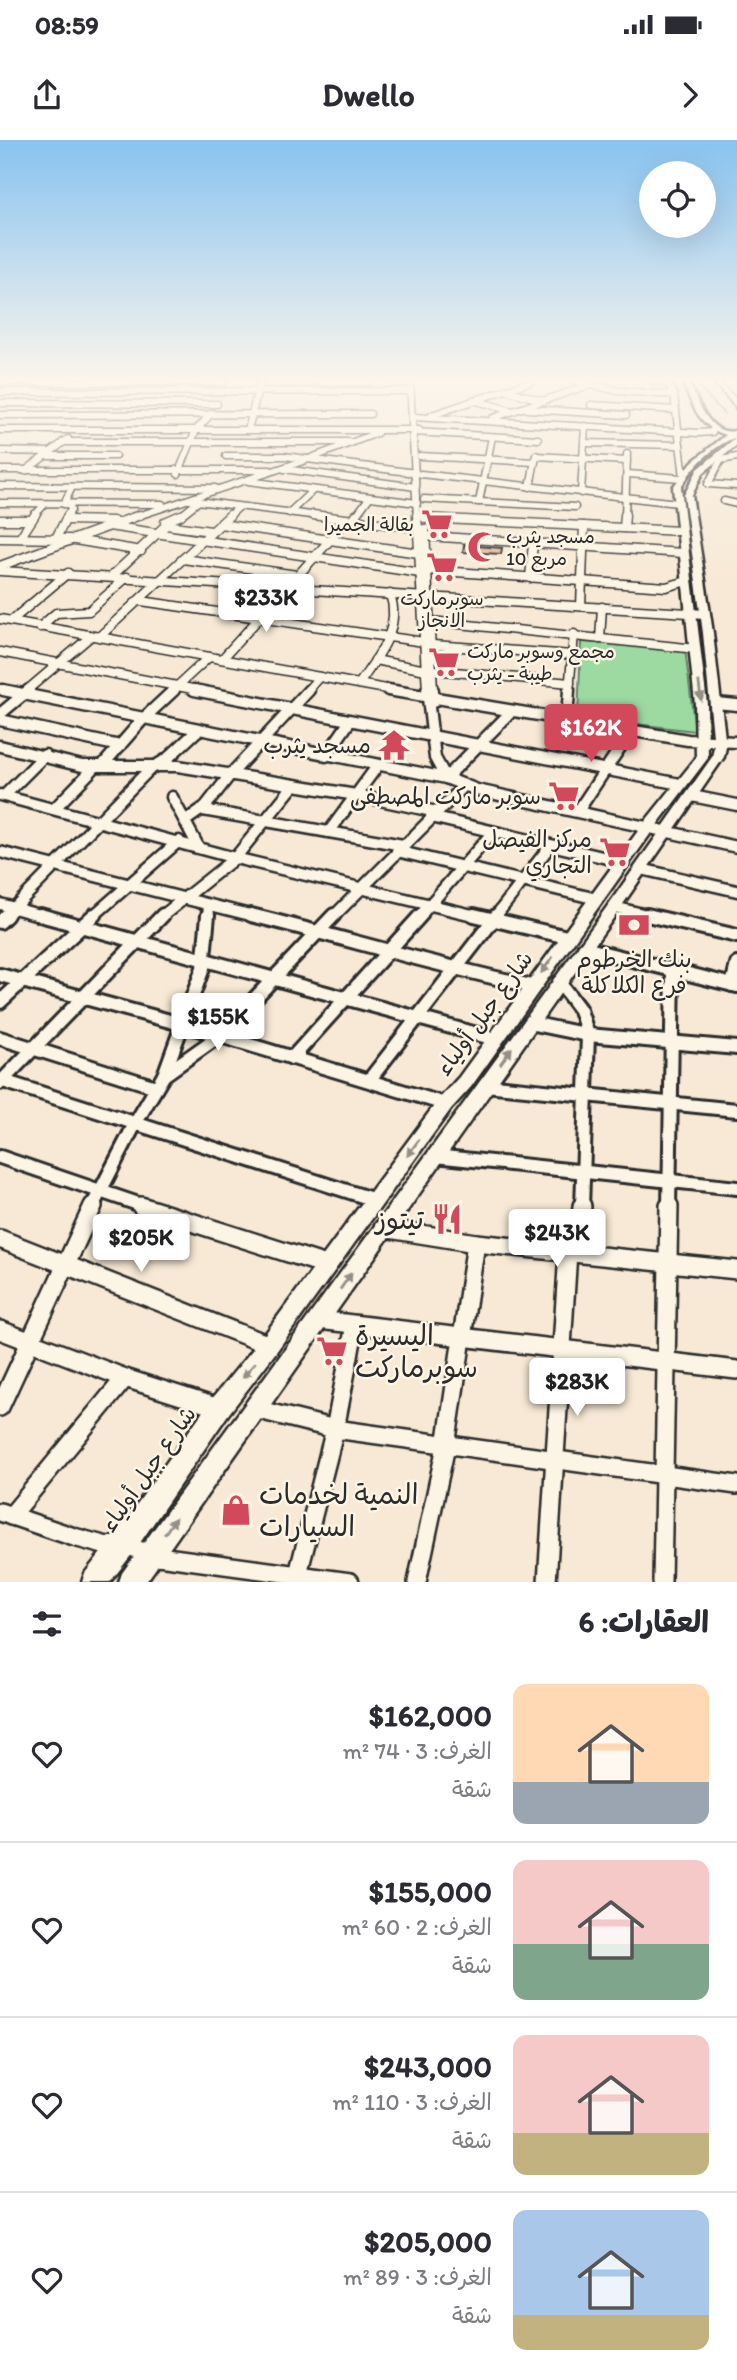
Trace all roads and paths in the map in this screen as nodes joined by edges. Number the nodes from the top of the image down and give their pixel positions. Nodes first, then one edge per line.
1 (56, 448) edge
2 (119, 448) edge
3 (187, 448) edge
4 (228, 448) edge
5 (338, 448) edge
6 (417, 448) edge
7 (419, 448) edge
8 (453, 448) edge
9 (490, 448) edge
10 (537, 448) edge
11 (585, 448) edge
12 (626, 448) edge
13 (678, 448) edge
14 (713, 448) edge
15 (718, 448) edge
16 (0, 451) edge
17 (48, 454) junction
18 (115, 456) junction
19 (226, 456) junction
20 (420, 456) junction
21 (451, 457) junction
22 (737, 457) edge
23 (488, 459) junction
24 (536, 459) junction
25 (584, 459) junction
26 (306, 460) junction
27 (627, 461) junction
28 (108, 468) junction
29 (279, 469) junction
30 (0, 470) edge
31 (180, 470) junction
32 (222, 470) junction
33 (26, 471) junction
34 (63, 471) junction
35 (419, 474) junction
36 (628, 474) junction
37 (344, 477) junction
38 (682, 478) junction
39 (245, 481) junction
40 (481, 481) junction
41 (173, 486) junction
42 (737, 486) edge
43 (70, 487) junction
44 (416, 487) junction
45 (530, 487) junction
46 (2, 488) edge
47 (222, 488) junction
48 (312, 491) junction
49 (329, 493) junction
50 (578, 493) junction
51 (369, 498) junction
52 (626, 498) junction
53 (186, 500) junction
54 (199, 501) junction
55 (420, 501) junction
56 (724, 501) dead end
57 (479, 502) junction
58 (0, 503) edge
59 (173, 503) junction
60 (678, 503) junction
61 (45, 504) junction
62 (64, 504) junction
63 (737, 504) edge
64 (239, 507) junction
65 (575, 507) junction
66 (289, 513) junction
67 (425, 518) junction
68 (0, 520) edge
69 (30, 520) junction
70 (67, 520) junction
71 (122, 521) junction
72 (348, 521) junction
73 (220, 524) junction
74 (166, 525) junction
75 (573, 525) junction
76 (106, 526) junction
77 (584, 526) junction
78 (419, 528) junction
79 (624, 528) junction
80 (211, 531) junction
81 (680, 531) junction
82 (156, 535) junction
83 (426, 536) junction
84 (0, 538) edge
85 (20, 538) junction
86 (56, 538) junction
87 (69, 539) junction
88 (330, 540) junction
89 (201, 541) junction
90 (92, 543) junction
91 (533, 543) junction
92 (582, 546) junction
93 (84, 550) dead end
94 (141, 551) junction
95 (419, 553) junction
96 (683, 553) junction
97 (0, 557) edge
98 (21, 558) junction
99 (314, 558) junction
100 (183, 559) junction
101 (0, 568) edge
102 (253, 569) junction
103 (424, 572) junction
104 (68, 573) junction
105 (297, 575) junction
106 (112, 576) junction
107 (127, 577) junction
108 (530, 578) junction
109 (163, 580) junction
110 (581, 581) junction
111 (687, 581) junction
112 (240, 584) junction
113 (286, 587) junction
114 (390, 594) junction
115 (425, 596) junction
116 (141, 600) junction
117 (581, 606) junction
118 (602, 607) junction
119 (698, 613) junction
120 (0, 619) edge
121 (260, 619) junction
122 (11, 621) junction
123 (431, 621) junction
124 (40, 627) junction
125 (574, 634) junction
126 (95, 636) junction
127 (388, 637) junction
128 (600, 639) junction
129 (428, 644) junction
130 (696, 649) junction
131 (0, 652) edge
132 (573, 655) junction
133 (209, 657) junction
134 (222, 659) junction
135 (375, 660) junction
136 (59, 664) junction
137 (430, 670) junction
138 (319, 677) junction
139 (570, 683) junction
140 (359, 684) junction
141 (177, 687) junction
142 (0, 689) edge
143 (24, 694) junction
144 (430, 699) junction
145 (716, 703) junction
146 (737, 705) edge
147 (293, 709) junction
148 (511, 712) junction
149 (0, 714) edge
150 (143, 719) junction
151 (0, 720) edge
152 (567, 720) junction
153 (350, 721) junction
154 (198, 730) junction
155 (631, 731) junction
156 (433, 737) junction
157 (711, 741) junction
158 (737, 741) edge
159 (261, 743) junction
160 (0, 746) edge
161 (120, 746) junction
162 (480, 746) junction
163 (45, 755) junction
164 (326, 756) junction
165 (378, 765) junction
166 (99, 766) junction
167 (155, 766) junction
168 (606, 771) junction
169 (230, 776) junction
170 (446, 778) junction
171 (294, 785) junction
172 (464, 786) junction
173 (686, 790) junction
174 (2, 795) edge
175 (356, 795) junction
176 (172, 797) dead end
177 (737, 805) edge
178 (55, 808) junction
179 (203, 810) junction
180 (578, 811) junction
181 (434, 815) junction
182 (101, 820) junction
183 (185, 821) junction
184 (266, 821) junction
185 (648, 827) junction
186 (329, 832) junction
187 (494, 832) junction
188 (667, 832) junction
189 (179, 841) junction
190 (550, 846) junction
191 (737, 847) edge
192 (199, 848) junction
193 (400, 848) junction
194 (3, 856) edge
195 (235, 858) junction
196 (624, 862) junction
197 (55, 865) junction
198 (464, 868) junction
199 (640, 869) junction
200 (524, 881) junction
201 (129, 885) junction
202 (361, 887) junction
203 (737, 891) edge
204 (180, 899) junction
205 (597, 899) junction
206 (0, 904) edge
207 (432, 905) junction
208 (209, 906) junction
209 (614, 907) junction
210 (14, 908) junction
211 (494, 919) junction
212 (0, 922) edge
213 (81, 926) junction
214 (319, 933) junction
215 (737, 936) edge
216 (567, 937) junction
217 (136, 940) junction
218 (584, 948) junction
219 (387, 949) junction
220 (202, 958) junction
221 (737, 964) edge
222 (455, 970) junction
223 (673, 971) junction
224 (0, 975) edge
225 (274, 980) junction
226 (23, 981) junction
227 (559, 982) junction
228 (532, 986) junction
229 (734, 986) edge
230 (81, 998) junction
231 (342, 998) junction
232 (0, 1002) edge
233 (417, 1018) junction
234 (530, 1023) junction
235 (181, 1024) junction
236 (588, 1035) junction
237 (219, 1036) junction
238 (0, 1038) edge
239 (495, 1039) junction
240 (670, 1043) junction
241 (737, 1048) edge
242 (34, 1049) junction
243 (292, 1058) junction
244 (370, 1079) junction
245 (1, 1081) edge
246 (160, 1081) junction
247 (485, 1085) junction
248 (587, 1097) junction
249 (445, 1104) junction
250 (669, 1104) junction
251 (737, 1110) edge
252 (136, 1122) junction
253 (435, 1156) junction
254 (0, 1157) edge
255 (585, 1173) junction
256 (668, 1182) junction
257 (737, 1188) edge
258 (99, 1192) junction
259 (375, 1200) junction
260 (383, 1228) junction
261 (0, 1239) edge
262 (477, 1243) junction
263 (573, 1252) junction
264 (666, 1261) junction
265 (65, 1263) junction
266 (326, 1265) junction
267 (737, 1270) edge
268 (319, 1320) junction
269 (355, 1325) junction
270 (0, 1330) edge
271 (463, 1338) junction
272 (31, 1341) junction
273 (269, 1345) junction
274 (563, 1351) junction
275 (665, 1362) junction
276 (737, 1370) edge
277 (125, 1378) junction
278 (0, 1407) edge
279 (219, 1408) junction
280 (255, 1409) junction
281 (335, 1429) junction
282 (446, 1446) junction
283 (556, 1461) junction
284 (665, 1474) junction
285 (737, 1485) edge
286 (6, 1514) edge
287 (124, 1545) junction
288 (150, 1555) junction
289 (298, 1577) edge
290 (94, 1582) edge
291 (131, 1582) edge
292 (350, 1582) edge
293 (417, 1582) edge
294 (547, 1582) edge
295 (662, 1582) edge

1 - 17 street
2 - 18 street
3 - 31 street
4 - 19 street
5 - 26 street
6 - 35 street
7 - 20 street
8 - 21 street
9 - 23 street
10 - 24 street
11 - 25 street
12 - 27 street
13 - 38 street
14 - 38 main road
15 - 119 main road, شارع جبل أولياء
16 - 17 street
17 - 18 street
17 - 33 street
18 - 28 street
19 - 26 street
19 - 32 street
20 - 21 street
20 - 35 street
21 - 23 street
22 - 42 street
23 - 24 street
23 - 40 street
24 - 25 street
24 - 45 street
25 - 27 street
25 - 50 street
26 - 29 street
26 - 35 street
27 - 36 street
28 - 31 street
28 - 34 street
29 - 32 street
29 - 37 street
29 - 39 street
30 - 33 street
31 - 32 street
31 - 41 street
33 - 34 street
33 - 46 street
34 - 43 street
35 - 40 street
35 - 44 street
35 - 55 street
36 - 38 street
36 - 52 street
37 - 44 street
37 - 49 street
38 - 60 main road, شارع جبل أولياء
39 - 47 street
39 - 48 street
40 - 45 street
40 - 57 street
41 - 43 street
41 - 47 street
43 - 46 street
43 - 62 street
44 - 55 street
45 - 50 street
47 - 53 street
48 - 49 street
48 - 66 street
49 - 51 street
50 - 52 street
50 - 65 street
51 - 55 street
51 - 72 street
52 - 60 street
52 - 79 street
53 - 54 street
53 - 59 street
54 - 64 street
54 - 74 street
55 - 57 street
55 - 67 street
55 - 78 street
56 - 63 street
57 - 65 street
58 - 61 street
59 - 62 street
59 - 71 street
60 - 81 main road, شارع جبل أولياء
61 - 62 street
61 - 69 street
62 - 70 street
64 - 66 street
64 - 73 street
65 - 75 street
66 - 72 street
67 - 75 street
67 - 83 street
68 - 69 street
69 - 85 street
70 - 71 street
70 - 86 street
71 - 76 street
72 - 78 street
72 - 88 street
73 - 80 street
73 - 88 street
74 - 80 street
74 - 82 street
75 - 77 street
76 - 82 street
76 - 87 street
77 - 79 street
77 - 92 street
78 - 95 street
79 - 81 street
80 - 89 street
81 - 96 main road, شارع جبل أولياء
82 - 89 street
82 - 94 street
83 - 91 street
83 - 103 street
84 - 85 street
85 - 86 street
86 - 87 street
87 - 90 street
87 - 98 street
88 - 95 street
88 - 99 street
89 - 99 street
89 - 100 street
90 - 93 street
90 - 94 street
91 - 92 street
91 - 108 street
92 - 96 street
92 - 110 street
94 - 106 street
95 - 103 street
96 - 111 main road, شارع جبل أولياء
97 - 98 street
98 - 101 street
99 - 103 street
99 - 105 street
100 - 102 street
100 - 109 street
101 - 104 street
102 - 105 street
102 - 112 street
103 - 108 street
103 - 115 street
104 - 106 street
104 - 122 street
105 - 113 street
106 - 107 street
107 - 109 street
107 - 124 street
108 - 110 street
109 - 112 street
109 - 116 street
110 - 111 street
110 - 117 street
111 - 119 main road, شارع جبل أولياء
112 - 113 street
113 - 114 street
113 - 121 street
114 - 115 street
114 - 127 street
115 - 117 street
115 - 123 street
115 - 129 street
116 - 121 street
116 - 126 street
117 - 118 street
118 - 119 street
118 - 128 street
119 - 130 main road, شارع جبل أولياء
119 - 145 main road, شارع جبل أولياء
120 - 122 street
121 - 127 street
121 - 134 street
122 - 124 street
123 - 125 street
123 - 129 street
124 - 126 street
125 - 128 street
125 - 132 street
126 - 133 street
126 - 136 street
127 - 129 street
127 - 135 street
128 - 130 street
129 - 132 street
129 - 137 street
130 -> 157 main road, شارع جبل أولياء
131 - 136 street
132 - 139 street
133 - 134 street
133 - 141 street
134 - 138 street
135 - 137 street
135 - 140 street
136 - 141 street
136 - 143 street
137 - 139 street
137 - 144 street
138 - 140 street
138 - 147 street
139 - 152 street
140 - 144 street
141 - 147 street
141 - 150 street
142 - 143 street
143 - 149 street
143 - 150 street
144 - 148 street
144 - 156 street
145 - 146 street
145 - 157 main road, شارع جبل أولياء
147 - 153 street
147 - 159 street
148 - 152 street
148 - 162 street
150 - 154 street
150 - 161 street
151 - 161 street
152 - 155 street
153 - 156 street
153 - 164 street
154 - 159 street
154 - 167 street
155 - 157 street
155 - 168 street
156 - 162 street
156 - 170 street
157 - 158 street
157 - 173 main road, شارع جبل أولياء
159 - 164 street
159 - 169 street
160 - 163 street
161 - 166 street
162 - 168 street
162 - 170 street
163 - 166 street
163 - 174 street
164 - 165 street
165 - 170 street
165 - 175 street
166 - 167 street
166 - 178 street
167 - 169 street
167 - 182 street
168 - 173 street
168 - 180 street
169 - 171 street
169 - 179 street
170 - 172 street
171 - 175 street
171 - 184 street
172 - 180 street
172 - 181 street
173 - 177 street
173 - 185 main road, شارع جبل أولياء
173 - 188 main road, شارع جبل أولياء
174 - 178 street
175 - 181 street
175 - 186 street
176 - 183 street
178 - 182 street
179 - 183 street
179 - 184 street
180 - 185 street
181 - 187 street
181 - 193 street
182 - 189 street
182 - 197 street
183 - 192 street
184 - 186 street
184 - 195 street
185 - 188 street
185 - 196 main road, شارع جبل أولياء
186 - 193 street
187 - 190 street
187 - 198 street
188 - 191 street
188 - 199 main road, شارع جبل أولياء
189 - 192 street
189 - 201 street
190 - 196 street
190 - 200 street
192 - 195 street
193 - 198 street
193 - 202 street
194 - 197 street
195 - 202 street
195 - 204 street
196 - 205 main road, شارع جبل أولياء
197 - 201 street
197 - 210 street
198 - 200 street
198 - 207 street
199 - 203 street
199 - 209 main road, شارع جبل أولياء
200 - 205 street
200 - 211 street
201 - 204 street
201 - 213 street
202 - 207 street
202 - 214 street
204 - 208 street
204 - 217 street
205 - 216 main road, شارع جبل أولياء
206 - 210 street
207 - 211 street
207 - 219 street
208 - 214 street
208 - 220 street
209 - 215 street
209 - 218 main road, شارع جبل أولياء
210 - 212 street
210 - 213 street
211 - 216 street
211 - 222 street
213 - 217 street
213 - 226 street
214 - 219 street
214 - 225 street
216 -> 228 main road, شارع جبل أولياء
217 - 220 street
217 - 230 street
218 - 223 street
218 - 227 main road, شارع جبل أولياء
219 - 222 street
219 - 231 street
220 - 225 street
220 - 235 street
221 - 229 street
222 - 228 street
222 - 233 street
223 - 229 street
223 - 240 street
224 - 226 street
225 - 231 street
225 - 237 street
226 - 230 street
226 - 232 street
227 - 234 main road, شارع جبل أولياء
227 - 236 street
228 - 239 main road, شارع جبل أولياء
230 - 235 street
230 - 242 street
231 - 233 street
231 - 243 street
233 - 239 street
233 - 244 street
234 - 236 street
247 -> 234 main road, شارع جبل أولياء
235 - 237 street
235 - 246 street
236 - 240 street
236 - 248 street
237 - 243 street
237 - 246 street
238 - 242 street
239 - 249 main road, شارع جبل أولياء
240 - 241 street
240 - 250 street
242 - 245 street
242 - 246 street
243 - 244 street
244 - 249 street
245 - 252 street
246 - 252 street
247 - 248 street
247 - 253 main road, شارع جبل أولياء
248 - 250 street
248 - 255 street
249 -> 259 main road, شارع جبل أولياء
250 - 251 street
250 - 256 street
252 - 258 street
252 - 259 street
253 - 255 street
253 - 260 main road, شارع جبل أولياء
254 - 258 street
255 - 256 street
255 - 263 street
256 - 257 street
256 - 264 street
258 - 265 street
258 - 266 street
259 - 266 main road, شارع جبل أولياء
260 - 262 street
268 -> 260 main road, شارع جبل أولياء
261 - 265 street
262 - 263 street
262 - 271 street
263 - 264 street
263 - 274 street
264 - 267 street
264 - 275 street
265 - 272 street
265 - 273 street
266 - 273 main road, شارع جبل أولياء
268 - 269 street
268 - 280 main road, شارع جبل أولياء
269 - 271 street
269 - 281 street
270 - 272 street
271 - 274 street
271 - 282 street
272 - 277 street
272 - 278 street
273 -> 279 main road, شارع جبل أولياء
274 - 275 street
274 - 283 street
275 - 276 street
275 - 284 street
277 - 279 street
277 - 286 street
279 - 287 main road, شارع جبل أولياء
280 - 281 street
288 -> 280 main road, شارع جبل أولياء
281 - 282 street
281 - 289 street
282 - 283 street
282 - 293 street
283 - 284 street
283 - 294 street
284 - 285 street
284 - 295 street
286 - 287 street
287 - 288 street
287 - 290 main road, شارع جبل أولياء
288 - 289 street
288 - 291 main road, شارع جبل أولياء
289 - 292 street

